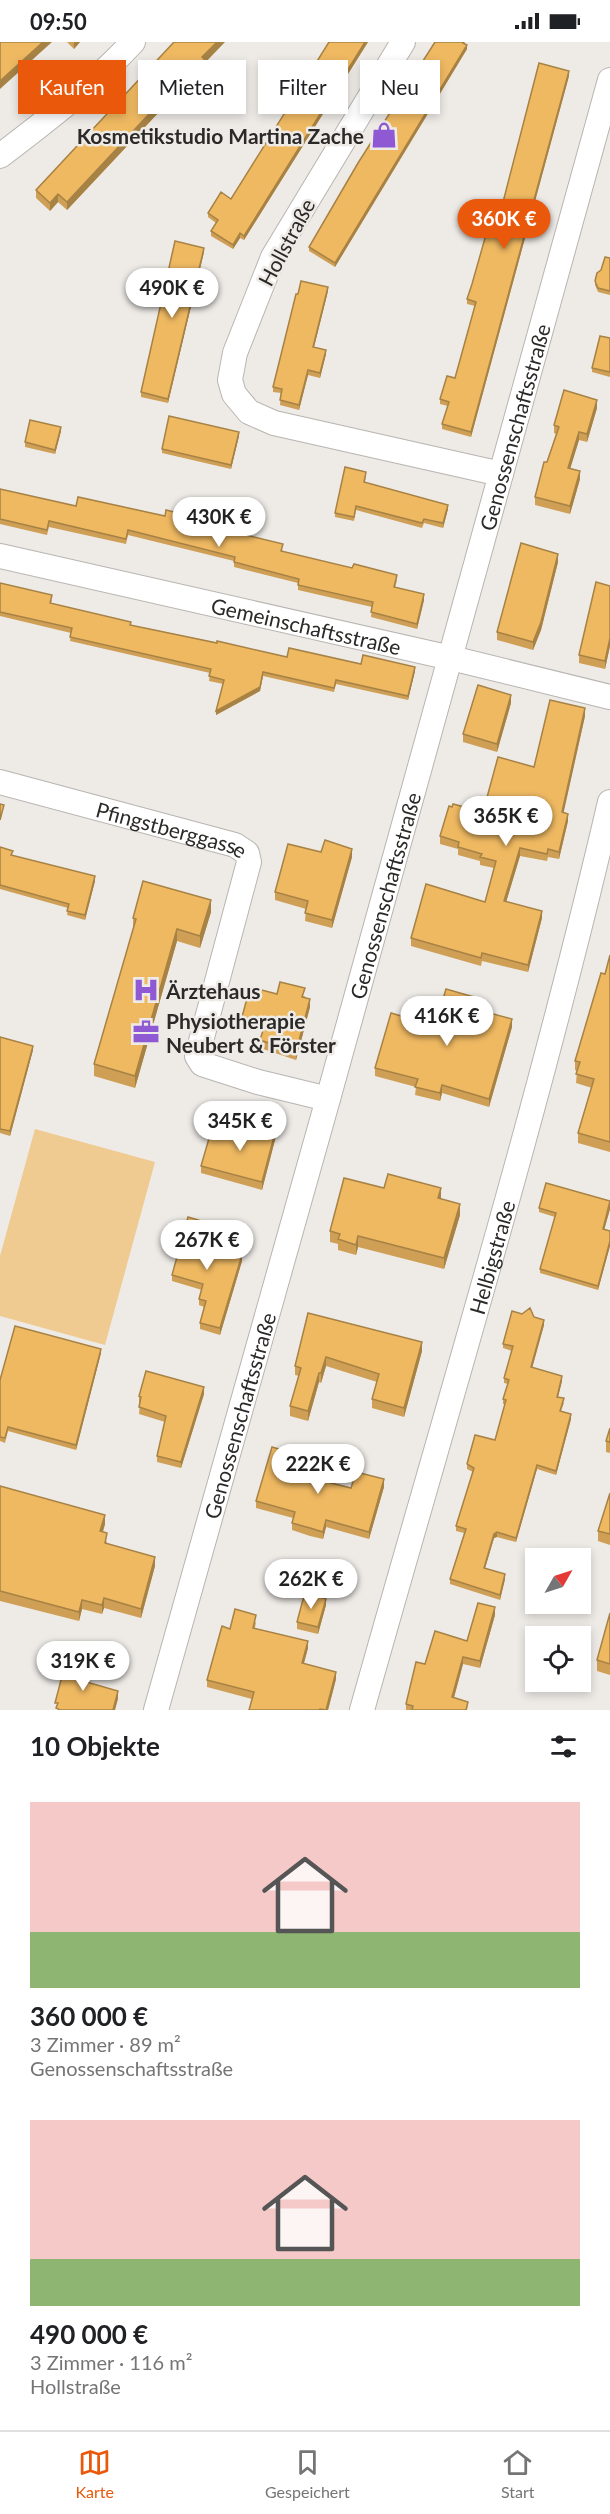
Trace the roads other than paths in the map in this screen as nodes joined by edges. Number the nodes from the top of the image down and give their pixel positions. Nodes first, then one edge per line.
1 (133, 42) edge
2 (403, 42) edge
3 (610, 80) edge
4 (0, 156) edge
5 (501, 474) junction
6 (0, 556) edge
7 (451, 658) junction
8 (610, 697) edge
9 (0, 782) edge
10 (610, 802) edge
11 (328, 1100) junction
12 (156, 1710) edge
13 (362, 1710) edge

1 - 4 street
2 - 5 street, Hollstraße
3 - 5 street, Genossenschaftsstraße
5 - 7 street, Genossenschaftsstraße
6 - 7 street, Gemeinschaftsstraße
7 - 8 street, Gemeinschaftsstraße
7 - 11 street, Genossenschaftsstraße
9 - 11 street, Pfingstberggasse
10 - 13 street, Helbigstraße
11 - 12 street, Genossenschaftsstraße

